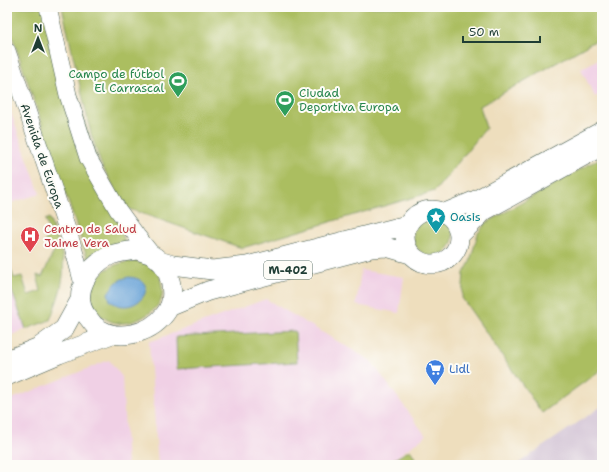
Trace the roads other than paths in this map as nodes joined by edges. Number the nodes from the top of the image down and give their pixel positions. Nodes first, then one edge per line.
1 (48, 7) edge
2 (7, 51) edge
3 (602, 131) edge
4 (602, 146) edge
5 (445, 213) junction
6 (407, 225) junction
7 (459, 236) junction
8 (410, 254) junction
9 (156, 258) junction
10 (82, 292) junction
11 (169, 307) junction
12 (112, 334) junction
13 (7, 360) edge
14 (7, 376) edge

1 - 9 main road
2 - 10 main road, Avenida de Europa
3 - 5 highway, M-402
4 - 7 highway, M-402
5 - 6 highway, M-402
5 - 7 highway
6 - 8 highway
6 - 9 highway, M-402
7 - 8 highway, M-402
8 - 11 highway, M-402
9 - 10 highway, M-402
9 - 11 highway
10 - 12 highway, M-402
10 - 13 highway, M-402
11 - 12 highway, M-402
12 - 14 highway, M-402

